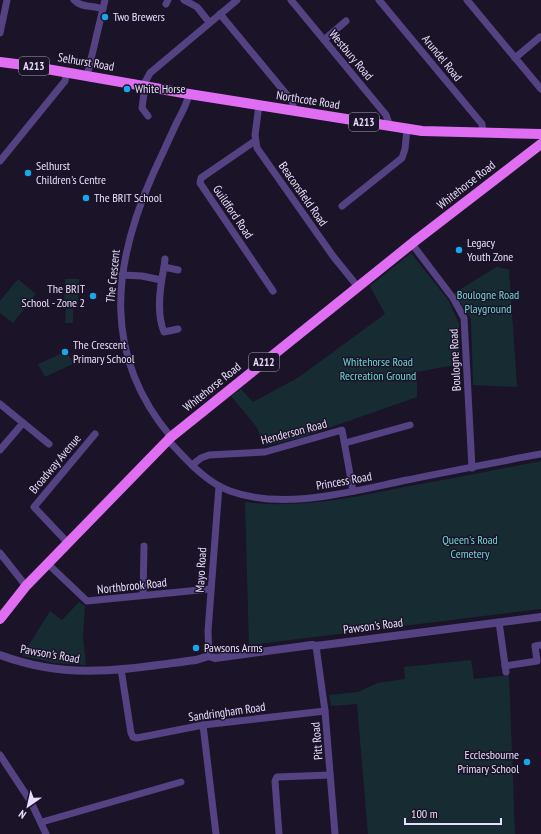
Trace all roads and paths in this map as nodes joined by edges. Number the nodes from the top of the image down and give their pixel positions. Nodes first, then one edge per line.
1 (7, 0) edge
2 (74, 0) edge
3 (105, 0) edge
4 (184, 0) edge
5 (237, 0) edge
6 (291, 0) edge
7 (379, 0) edge
8 (467, 0) edge
9 (103, 8) junction
10 (220, 14) junction
11 (346, 21) dead end
12 (209, 22) junction
13 (0, 33) edge
14 (540, 36) dead end
15 (324, 40) junction
16 (515, 58) junction
17 (0, 62) edge
18 (67, 72) junction
19 (87, 76) junction
20 (144, 86) junction
21 (541, 89) edge
22 (189, 94) junction
23 (259, 105) junction
24 (294, 110) junction
25 (148, 116) dead end
26 (390, 126) junction
27 (407, 129) junction
28 (483, 133) junction
29 (529, 134) junction
30 (541, 134) edge
31 (255, 141) junction
32 (541, 144) edge
33 (533, 150) junction
34 (0, 161) edge
35 (342, 206) dead end
36 (412, 244) junction
37 (165, 259) dead end
38 (164, 267) junction
39 (178, 270) dead end
40 (122, 275) junction
41 (161, 280) junction
42 (358, 287) junction
43 (273, 291) dead end
44 (178, 329) dead end
45 (0, 404) edge
46 (23, 423) junction
47 (410, 425) dead end
48 (95, 434) dead end
49 (169, 438) junction
50 (345, 443) junction
51 (49, 444) dead end
52 (0, 450) edge
53 (541, 454) edge
54 (192, 465) junction
55 (472, 468) junction
56 (218, 486) junction
57 (353, 491) junction
58 (68, 543) junction
59 (146, 550) dead end
60 (0, 553) edge
61 (48, 564) junction
62 (26, 586) junction
63 (210, 589) junction
64 (143, 595) junction
65 (541, 617) edge
66 (0, 619) edge
67 (499, 622) junction
68 (541, 645) edge
69 (316, 646) junction
70 (0, 654) edge
71 (209, 656) junction
72 (121, 669) junction
73 (325, 711) junction
74 (203, 725) junction
75 (0, 755) edge
76 (330, 774) junction
77 (181, 782) dead end
78 (42, 822) junction
79 (46, 834) edge
80 (216, 834) edge
81 (279, 834) edge
82 (335, 834) edge

1 - 13 street
2 - 9 street
3 - 9 street
4 - 12 street
5 - 10 street
6 - 15 street, Westbury Road
7 - 28 street, Arundel Road
8 - 16 street
9 - 19 street
10 - 12 street
10 - 24 street
11 - 15 street
12 - 20 street
14 - 16 street
15 - 26 street, Westbury Road
16 - 21 street
17 - 18 main road, Selhurst Road / A213
18 - 19 main road, Selhurst Road / A213
18 - 34 street
19 - 20 main road, Selhurst Road / A213
20 - 22 main road, Northcote Road / A213
20 - 25 street
22 - 23 main road, Northcote Road / A213
22 - 40 street, The Crescent
23 - 24 main road, Northcote Road / A213
23 - 31 street
24 - 26 main road, Northcote Road / A213
26 - 27 main road, Northcote Road / A213
27 - 28 main road, Northcote Road / A213
27 - 35 street
28 - 29 main road, Northcote Road / A213
29 - 30 main road, Northcote Road / A213
29 - 33 main road
31 - 42 street, Beaconsfield Road
31 - 43 street, Guildford Road
32 - 33 main road, Whitehorse Road / A212
33 - 36 main road, Whitehorse Road / A212
36 - 42 main road, Whitehorse Road / A212
36 - 55 street, Boulogne Road
37 - 38 street
38 - 39 street
38 - 41 street
40 - 41 street
40 - 49 street, The Crescent
41 - 44 street
42 - 49 main road, Whitehorse Road / A212
45 - 46 street
46 - 51 street
46 - 52 street
47 - 50 street
48 - 58 street, Broadway Avenue
49 - 54 street, Princess Road
49 - 58 main road, Whitehorse Road / A212
50 - 54 street, Henderson Road
50 - 57 street
53 - 55 street, Princess Road
54 - 56 street, Princess Road
55 - 57 street, Princess Road
56 - 57 street, Princess Road
56 - 63 street, Mayo Road
58 - 61 main road, Whitehorse Road / A212
59 - 64 street
60 - 62 street
61 - 62 main road, Whitehorse Road / A212
61 - 64 street, Northbrook Road
62 - 66 main road, Whitehorse Road / A212
63 - 64 street, Northbrook Road
63 - 71 street, Mayo Road
65 - 67 street, Pawson's Road
67 - 68 street
67 - 69 street, Pawson's Road
69 - 71 street, Pawson's Road
69 - 73 street, Pitt Road
70 - 72 street, Pawson's Road
71 - 72 street, Pawson's Road
72 - 74 street, Sandringham Road
73 - 74 street, Sandringham Road
73 - 76 street, Pitt Road
74 - 80 street
75 - 78 street
76 - 81 street
76 - 82 street, Pitt Road
77 - 78 street
78 - 79 street

